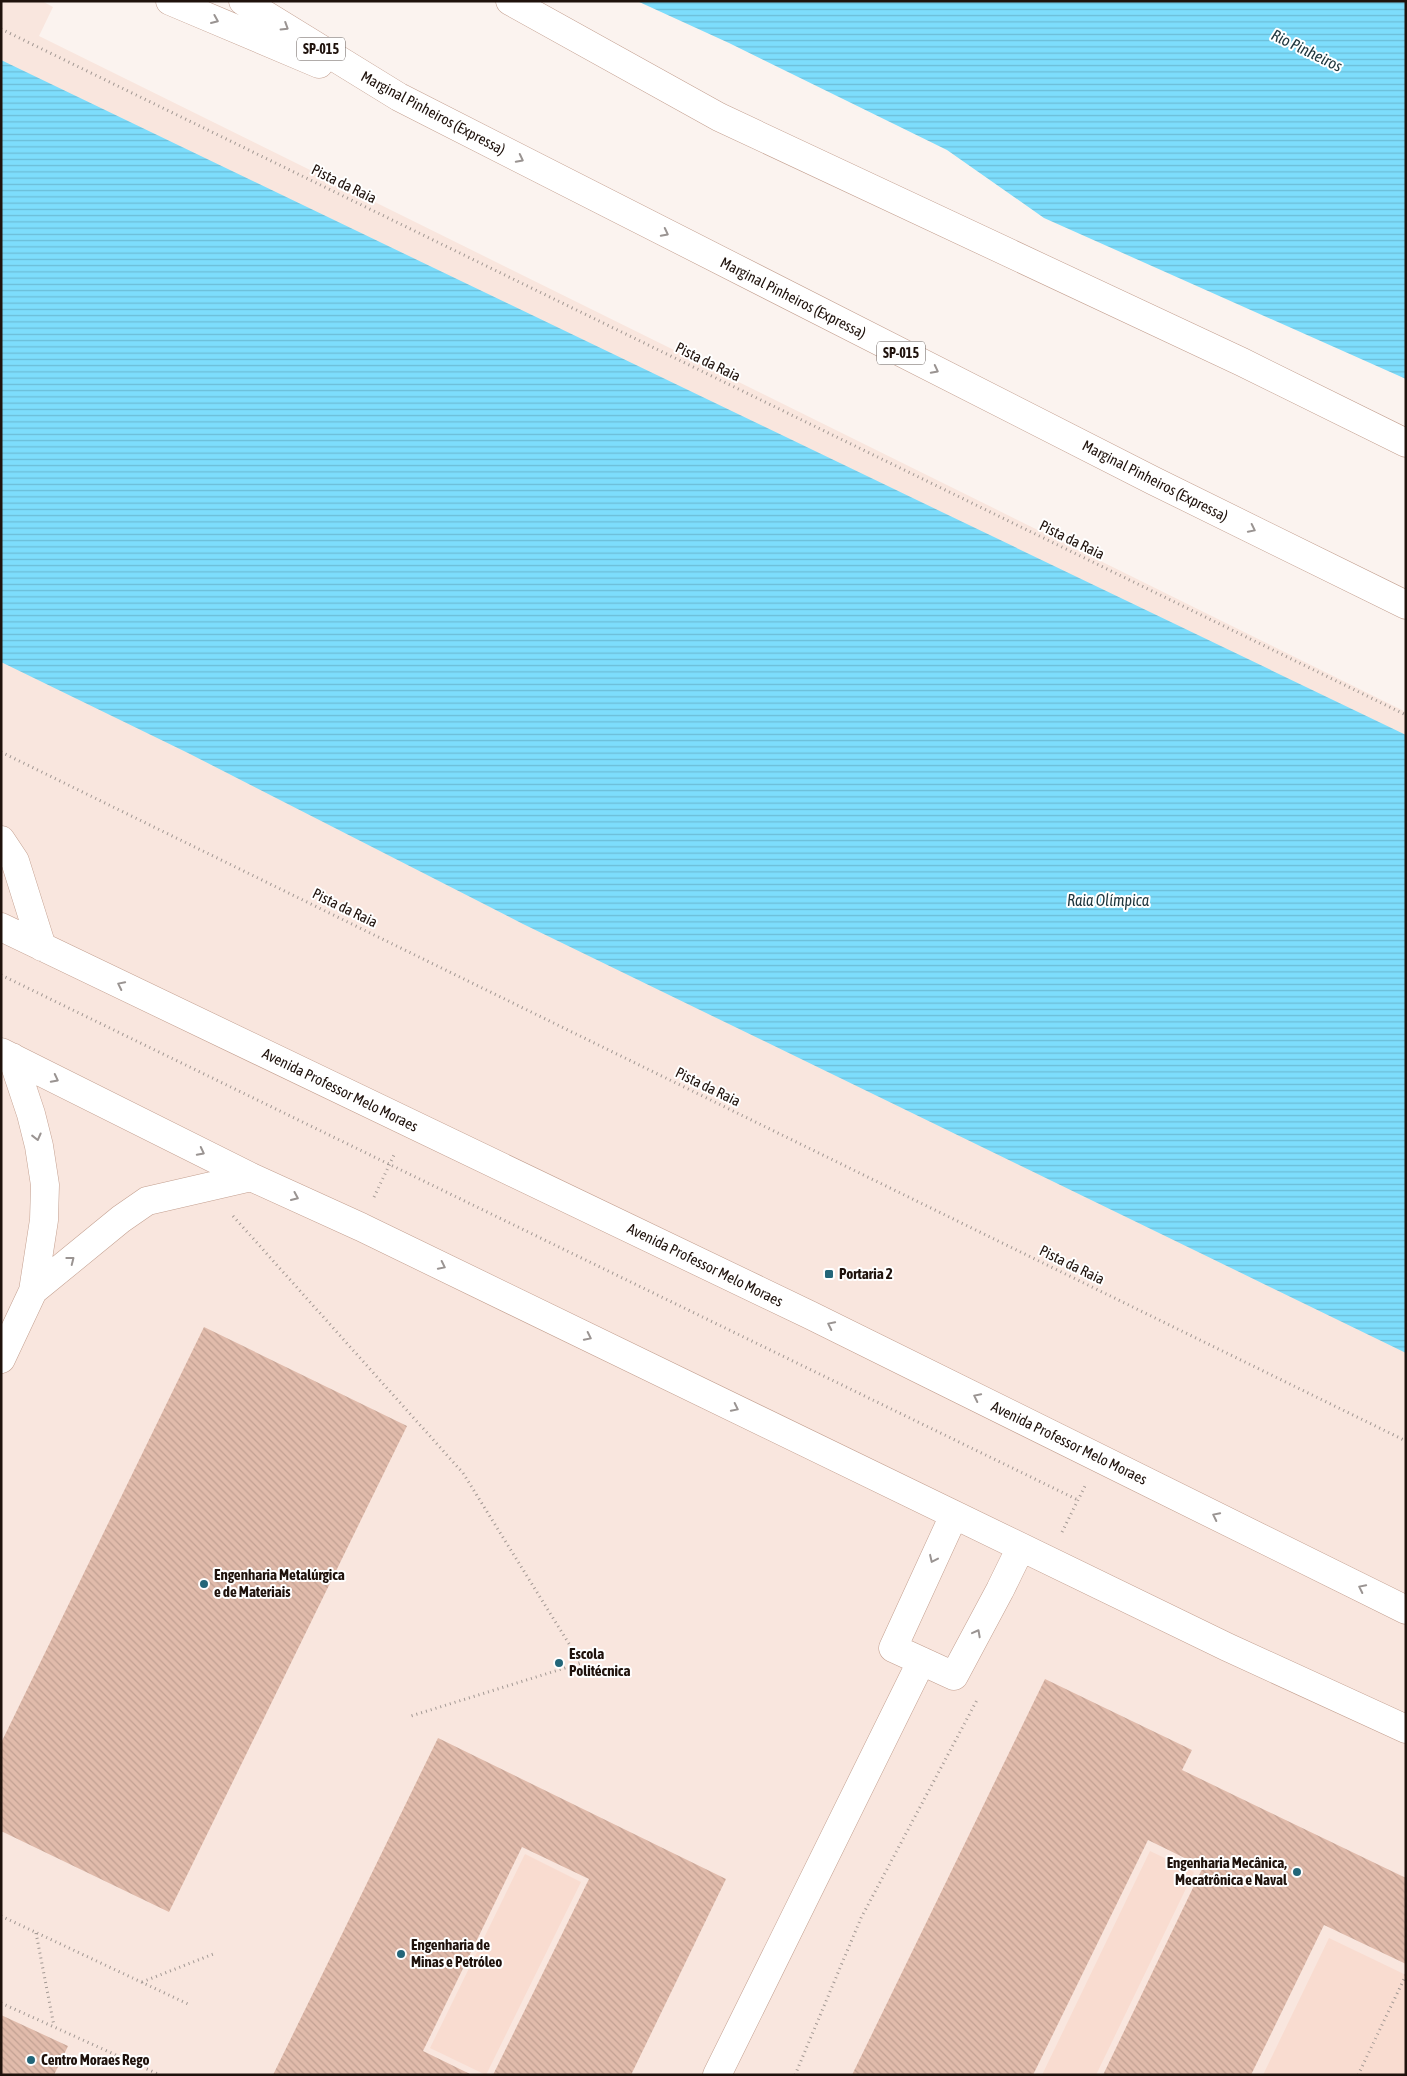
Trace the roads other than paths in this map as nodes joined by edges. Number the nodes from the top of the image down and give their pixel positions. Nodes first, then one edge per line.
1 (170, 1) edge
2 (243, 1) edge
3 (510, 1) edge
4 (399, 97) junction
5 (1406, 443) edge
6 (1406, 605) edge
7 (1, 840) edge
8 (1, 927) edge
9 (42, 947) junction
10 (6, 1055) edge
11 (251, 1177) junction
12 (33, 1290) junction
13 (1, 1359) edge
14 (954, 1515) junction
15 (1021, 1547) junction
16 (1406, 1610) edge
17 (921, 1662) junction
18 (1406, 1729) edge
19 (717, 2075) edge

1 -> 4 main road
2 -> 4 main road, Marginal Pinheiros (Expressa) / SP-015
3 - 5 main road
4 -> 6 main road, Marginal Pinheiros (Expressa) / SP-015
7 - 9 main road
8 - 9 main road, Avenida Professor Melo Moraes
16 -> 9 main road, Avenida Professor Melo Moraes
10 -> 11 main road
10 -> 12 main road
12 -> 11 main road
11 -> 14 main road
12 - 13 main road
14 - 15 main road
14 -> 17 main road
17 -> 15 main road
15 - 18 main road
17 - 19 main road

